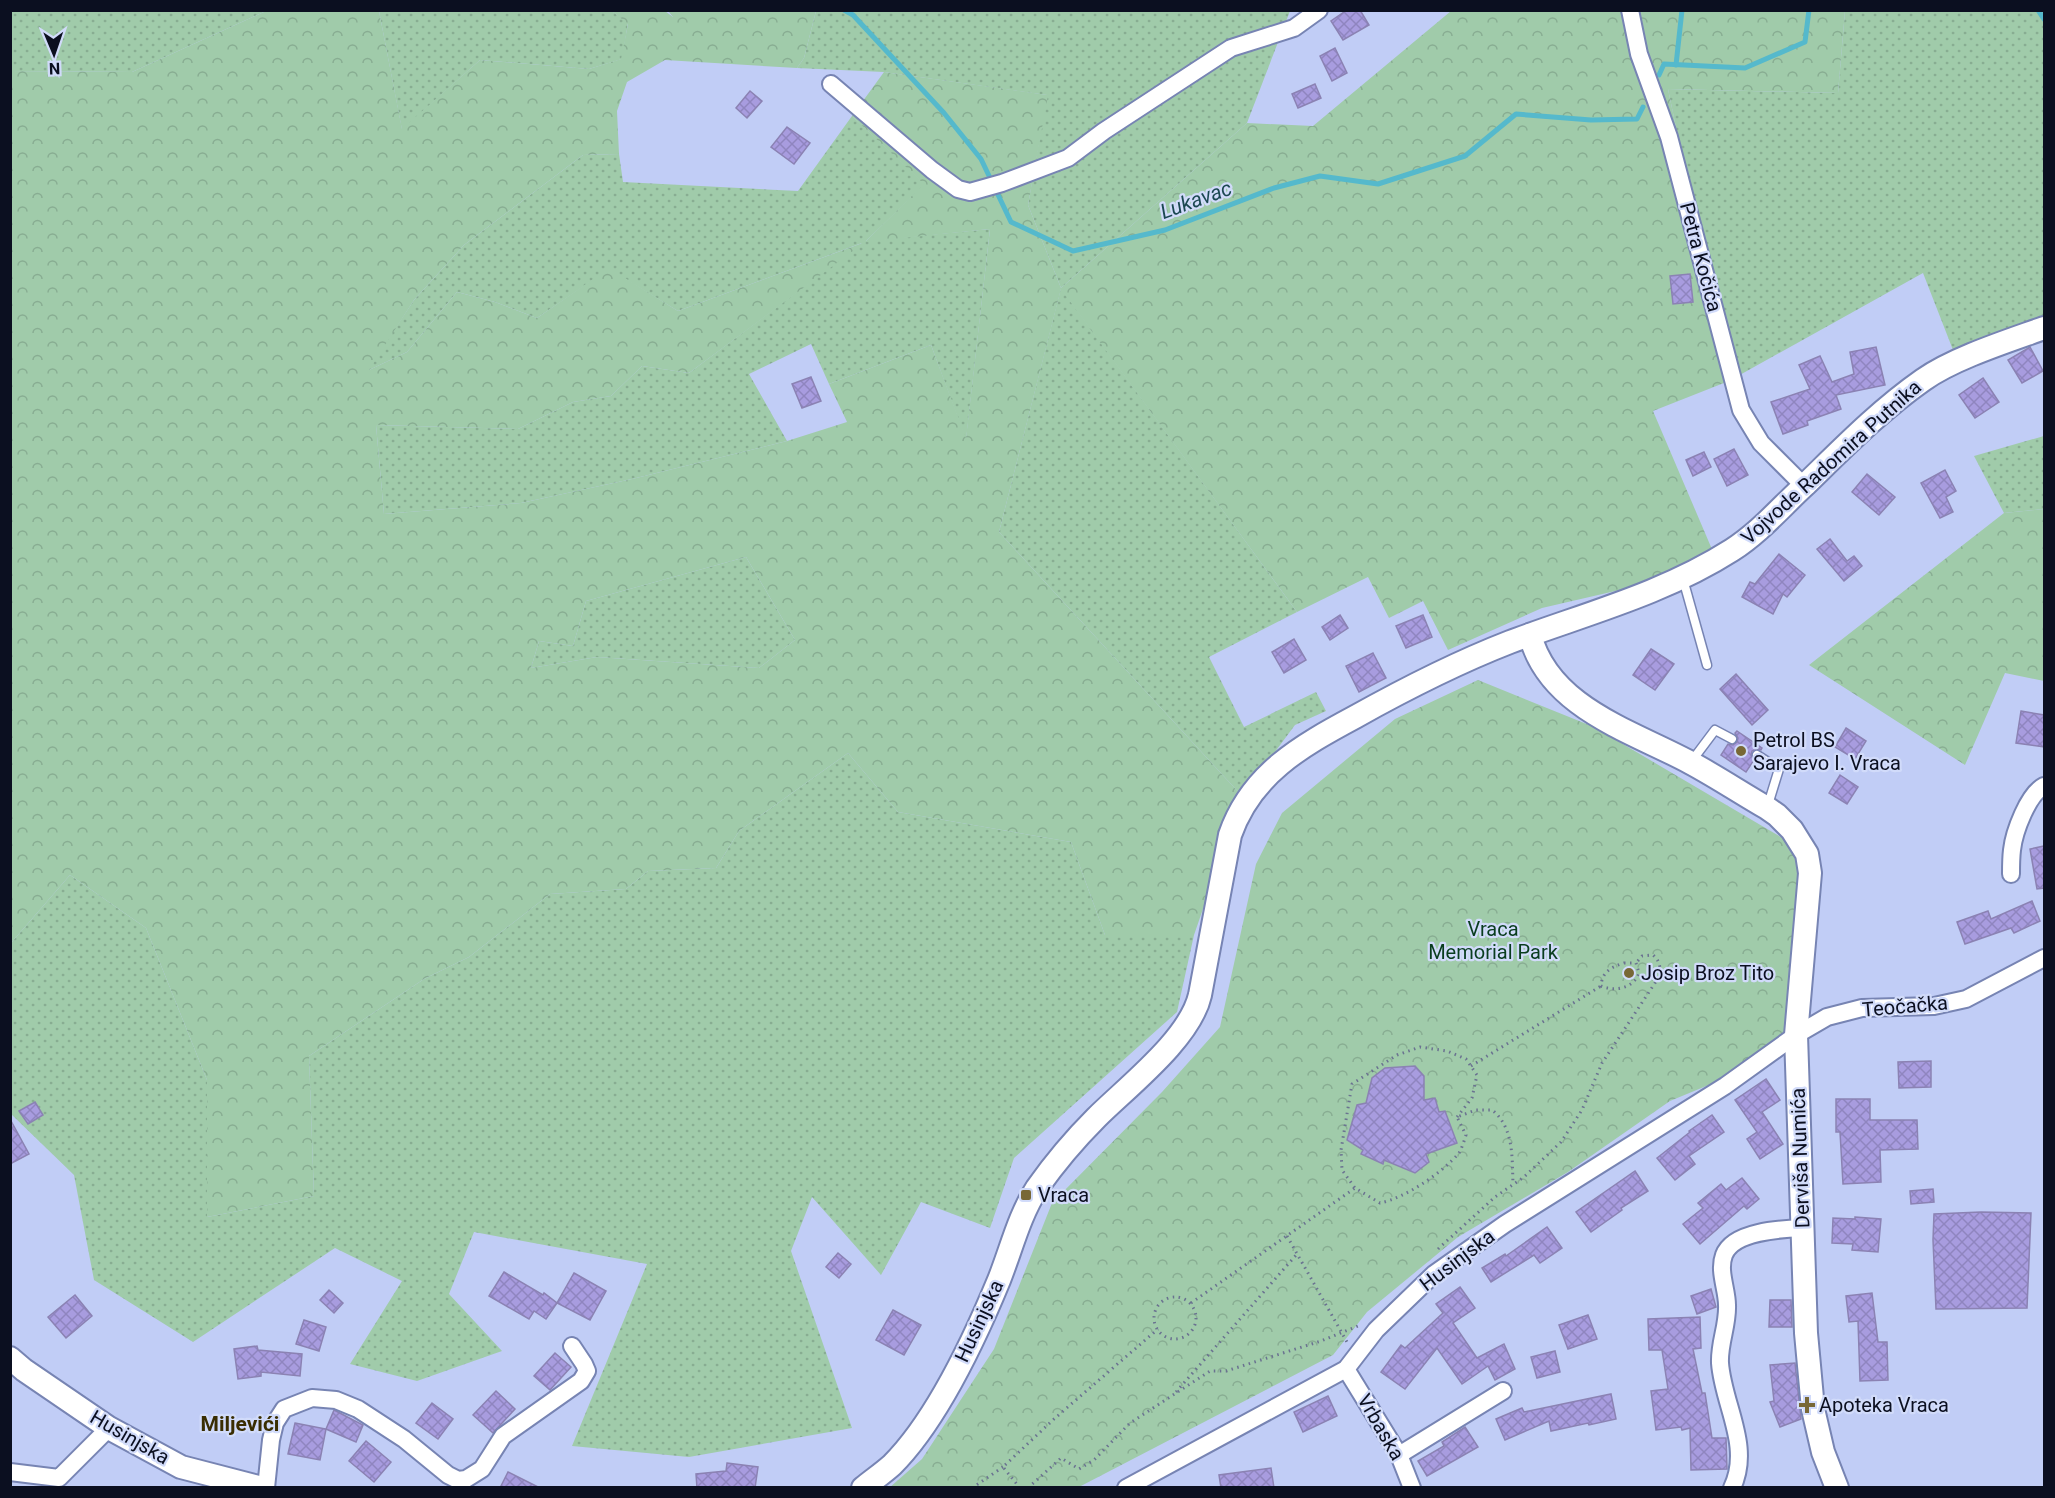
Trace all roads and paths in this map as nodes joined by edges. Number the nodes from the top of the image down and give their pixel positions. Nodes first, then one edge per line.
1 (1319, 10) edge
2 (1630, 10) edge
3 (831, 84) dead end
4 (2044, 328) edge
5 (1804, 486) junction
6 (1683, 579) junction
7 (1530, 635) junction
8 (1707, 665) dead end
9 (1732, 739) dead end
10 (1757, 755) dead end
11 (1690, 763) junction
12 (2044, 786) edge
13 (1767, 808) junction
14 (2011, 874) dead end
15 (2044, 958) edge
16 (1636, 963) junction
17 (1601, 986) junction
18 (1196, 1008) joint
19 (1796, 1035) junction
20 (1471, 1066) junction
21 (1457, 1118) junction
22 (1513, 1184) junction
23 (1355, 1188) junction
24 (1495, 1197) dead end
25 (1803, 1228) junction
26 (1287, 1236) junction
27 (1298, 1254) junction
28 (1191, 1303) junction
29 (1158, 1329) junction
30 (1376, 1330) junction
31 (1341, 1332) junction
32 (572, 1346) dead end
33 (10, 1358) edge
34 (1346, 1369) junction
35 (1503, 1391) dead end
36 (1173, 1395) junction
37 (109, 1428) junction
38 (1399, 1455) junction
39 (1003, 1467) junction
40 (10, 1472) edge
41 (56, 1483) edge
42 (264, 1488) edge
43 (863, 1488) edge
44 (972, 1488) edge
45 (1020, 1488) edge
46 (1028, 1488) edge
47 (1126, 1488) edge
48 (1412, 1488) edge
49 (1732, 1488) edge
50 (1837, 1488) edge

1 - 3 street
2 - 5 street, Petra Kočića
4 - 5 main road, Vojvode Radomira Putnika
5 - 6 main road, Vojvode Radomira Putnika
6 - 7 main road, Vojvode Radomira Putnika
6 - 8 lane
7 - 11 main road
7 - 18 main road, Vojvode Radomira Putnika
9 - 11 lane
10 - 13 lane
11 - 13 main road
12 - 14 street
13 - 19 main road, Derviša Numića
15 - 19 street, Teočačka
16 - 17 path
16 - 17 path
16 - 22 path
17 - 20 path
18 - 43 main road, Husinjska
19 - 25 main road, Derviša Numića
19 - 30 street, Husinjska
20 - 21 path
20 - 23 path
21 - 22 path
21 - 23 path
22 - 24 path
23 - 26 path
25 - 49 street
25 - 50 main road, Derviša Numića
26 - 27 path
26 - 28 path
27 - 31 path
27 - 36 path
28 - 29 path
28 - 29 path
29 - 39 path
30 - 31 path
30 - 34 street, Husinjska
31 - 36 path
32 - 42 street
33 - 37 main road, Husinjska
34 - 38 street, Vrbaska
34 - 47 street, Husinjska
35 - 38 street
36 - 46 path
37 - 41 street
37 - 42 main road, Husinjska
38 - 48 street, Vrbaska
39 - 44 path
39 - 45 path
40 - 41 street

